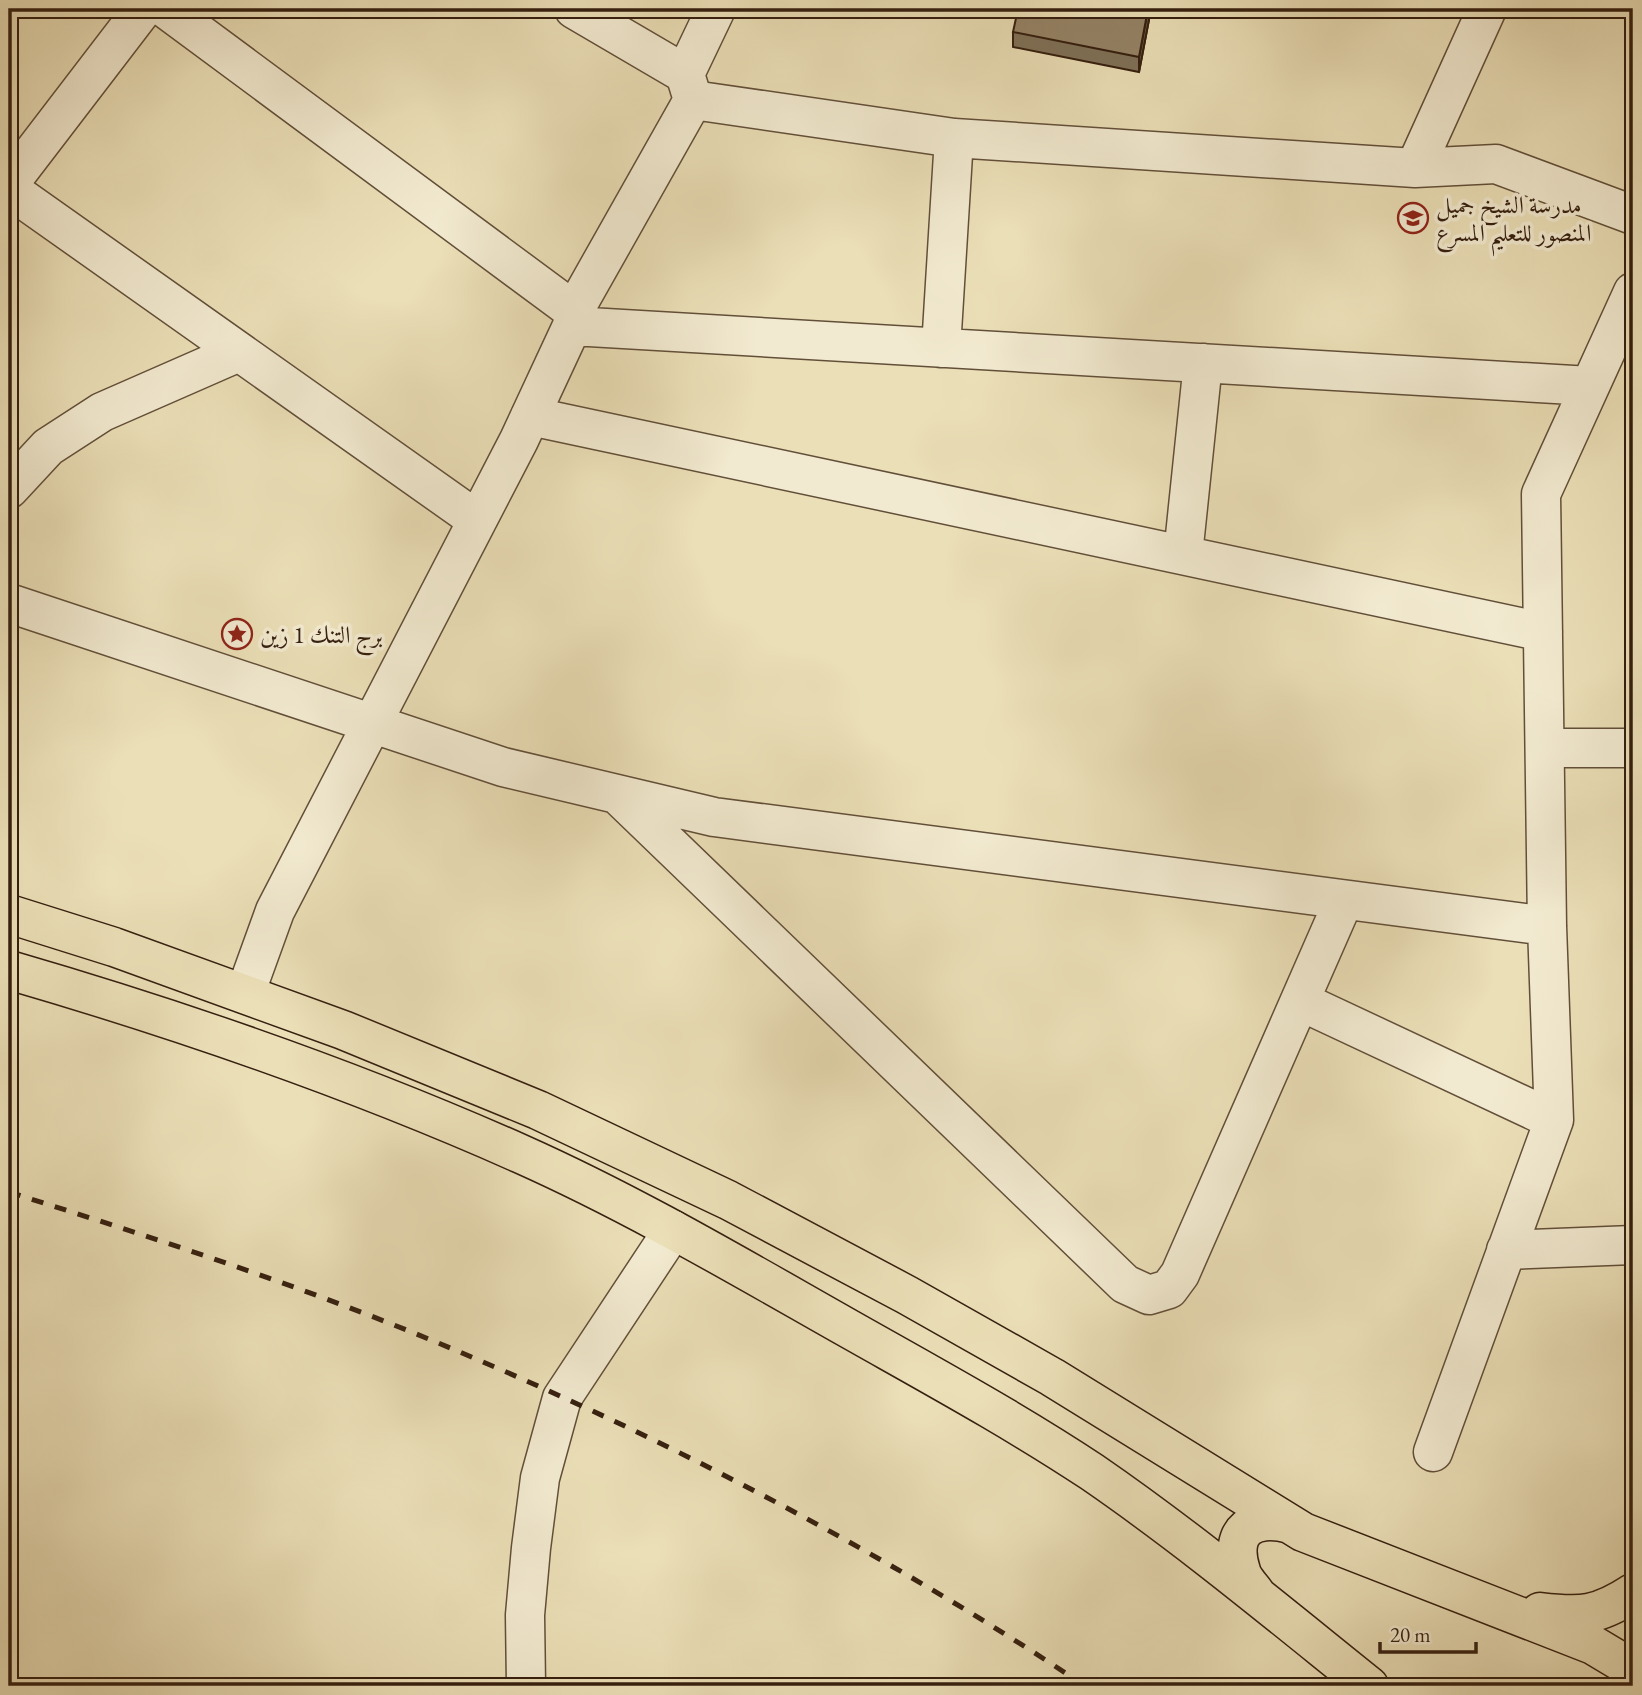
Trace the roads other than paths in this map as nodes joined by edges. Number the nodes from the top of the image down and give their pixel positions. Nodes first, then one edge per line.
1 (143, 9) edge
2 (166, 9) edge
3 (574, 9) edge
4 (716, 9) edge
5 (1487, 9) edge
6 (689, 87) junction
7 (954, 138) junction
8 (1415, 168) junction
9 (9, 186) edge
10 (1633, 215) edge
11 (1633, 292) edge
12 (573, 319) junction
13 (942, 348) junction
14 (239, 352) junction
15 (1203, 363) junction
16 (1590, 386) junction
17 (530, 416) junction
18 (9, 489) edge
19 (477, 520) junction
20 (1182, 555) junction
21 (9, 603) edge
22 (1543, 632) junction
23 (374, 724) junction
24 (1545, 748) junction
25 (1633, 748) edge
26 (617, 794) junction
27 (1344, 900) junction
28 (9, 914) edge
29 (1547, 926) junction
30 (9, 970) edge
31 (245, 994) junction
32 (1300, 1001) junction
33 (1555, 1120) junction
34 (599, 1140) junction
35 (582, 1183) junction
36 (695, 1184) junction
37 (673, 1230) junction
38 (1633, 1245) edge
39 (1506, 1250) junction
40 (1433, 1452) dead end
41 (1290, 1524) junction
42 (1633, 1593) edge
43 (1258, 1597) junction
44 (1472, 1598) junction
45 (1633, 1669) edge
46 (526, 1686) edge
47 (1369, 1686) edge

1 - 9 street
2 - 12 street
3 - 6 street
4 - 6 street
5 - 8 street
6 - 7 street
6 - 12 street
7 - 8 street
7 - 13 street
8 - 10 street
9 - 14 street
11 - 16 street
12 - 13 street
12 - 17 street
13 - 15 street
14 - 18 street
14 - 19 street
15 - 16 street
15 - 20 street
16 - 22 street
17 - 19 street
17 - 20 street
19 - 23 street
20 - 22 street
21 - 23 street
22 - 24 street
23 - 26 street
23 - 31 street
24 - 25 street
24 - 29 street
26 - 27 street
26 - 32 street
27 - 29 street
27 - 32 street
28 - 31 main road
29 - 33 street
30 - 35 main road
31 - 34 main road
32 - 33 street
33 - 39 street
34 - 35 main road
34 - 36 main road
35 - 37 main road
36 - 37 main road
36 - 41 main road
37 - 43 main road
37 - 46 street
38 - 39 street
39 - 40 street
41 - 43 main road
41 - 44 main road
42 - 44 main road
43 - 47 main road
44 - 45 main road

